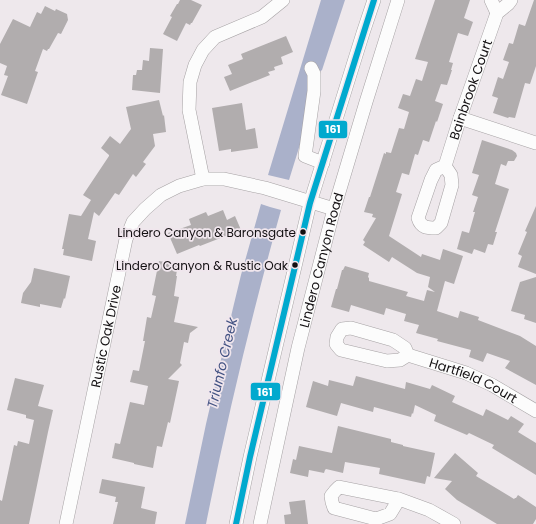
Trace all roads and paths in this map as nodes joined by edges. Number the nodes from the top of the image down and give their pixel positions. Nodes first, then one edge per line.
1 (283, 0) edge
2 (374, 0) edge
3 (398, 0) edge
4 (491, 0) edge
5 (511, 0) edge
6 (497, 13) junction
7 (311, 68) dead end
8 (460, 118) junction
9 (536, 143) edge
10 (323, 163) junction
11 (445, 166) dead end
12 (202, 179) junction
13 (310, 202) junction
14 (334, 209) junction
15 (408, 355) junction
16 (536, 411) edge
17 (399, 499) dead end
18 (66, 524) edge
19 (236, 524) edge
20 (260, 524) edge
21 (454, 524) edge

1 - 12 street
2 - 10 street, Lindero Canyon Road
3 - 14 street, Lindero Canyon Road
4 - 6 street
5 - 6 street, Bainbrook Court
6 - 8 street, Bainbrook Court
7 - 10 street
8 - 9 street
8 - 11 street, Bainbrook Court
10 - 13 street, Lindero Canyon Road
12 - 13 street, Rustic Oak Drive
12 - 18 street, Rustic Oak Drive
13 - 14 street, Rustic Oak Drive
13 - 19 street, Lindero Canyon Road
14 - 20 street, Lindero Canyon Road
15 - 15 street
15 - 16 street, Hartfield Court
17 - 21 street

